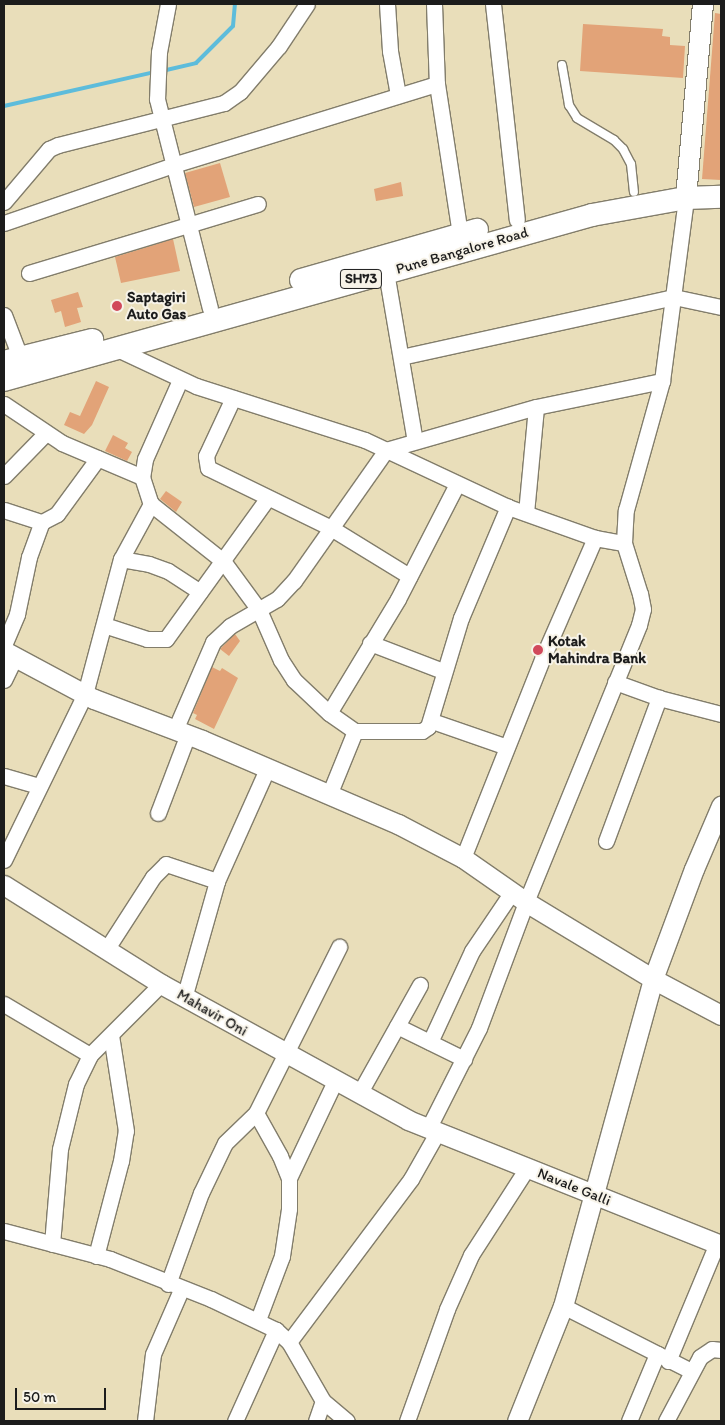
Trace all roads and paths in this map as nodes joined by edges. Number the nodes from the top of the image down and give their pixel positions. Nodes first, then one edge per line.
1 (168, 4) edge
2 (307, 4) edge
3 (387, 4) edge
4 (434, 4) edge
5 (493, 4) edge
6 (704, 4) edge
7 (562, 65) dead end
8 (437, 84) junction
9 (398, 95) junction
10 (162, 120) junction
11 (173, 165) junction
12 (721, 184) edge
13 (687, 190) junction
14 (634, 192) junction
15 (721, 197) edge
16 (4, 202) edge
17 (258, 204) dead end
18 (516, 220) junction
19 (4, 223) edge
20 (187, 225) junction
21 (460, 235) junction
22 (386, 272) junction
23 (29, 273) dead end
24 (674, 297) junction
25 (210, 308) junction
26 (721, 308) edge
27 (4, 315) edge
28 (115, 348) junction
29 (401, 357) junction
30 (12, 359) edge
31 (4, 380) edge
32 (180, 380) junction
33 (662, 381) junction
34 (233, 398) junction
35 (4, 404) edge
36 (536, 407) junction
37 (45, 434) junction
38 (415, 441) junction
39 (386, 450) junction
40 (98, 458) junction
41 (4, 476) edge
42 (142, 477) junction
43 (457, 484) junction
44 (266, 499) junction
45 (151, 504) junction
46 (508, 507) junction
47 (4, 510) edge
48 (526, 513) junction
49 (42, 522) junction
50 (331, 528) junction
51 (596, 538) junction
52 (624, 543) junction
53 (121, 559) junction
54 (223, 560) junction
55 (410, 576) junction
56 (200, 592) junction
57 (259, 610) junction
58 (104, 625) junction
59 (370, 643) junction
60 (7, 651) edge
61 (442, 671) junction
62 (4, 680) edge
63 (615, 682) junction
64 (84, 694) junction
65 (659, 698) junction
66 (329, 713) junction
67 (721, 714) edge
68 (432, 721) junction
69 (355, 731) junction
70 (181, 732) junction
71 (507, 747) junction
72 (267, 769) junction
73 (4, 776) edge
74 (40, 786) junction
75 (329, 795) junction
76 (721, 806) edge
77 (158, 813) dead end
78 (606, 841) dead end
79 (463, 858) junction
80 (4, 860) edge
81 (217, 881) junction
82 (4, 885) edge
83 (519, 897) junction
84 (339, 947) dead end
85 (106, 950) junction
86 (653, 979) junction
87 (161, 984) junction
88 (420, 985) dead end
89 (184, 998) junction
90 (4, 1004) edge
91 (721, 1015) edge
92 (397, 1026) junction
93 (111, 1035) junction
94 (430, 1042) junction
95 (90, 1055) junction
96 (287, 1056) junction
97 (464, 1058) junction
98 (335, 1081) junction
99 (359, 1094) junction
100 (256, 1114) junction
101 (432, 1131) junction
102 (527, 1168) junction
103 (289, 1178) junction
104 (596, 1197) junction
105 (4, 1231) edge
106 (52, 1244) junction
107 (719, 1244) edge
108 (96, 1256) junction
109 (175, 1287) junction
110 (563, 1306) junction
111 (258, 1320) junction
112 (276, 1330) junction
113 (289, 1342) junction
114 (721, 1350) edge
115 (662, 1357) junction
116 (691, 1371) junction
117 (323, 1401) junction
118 (145, 1421) edge
119 (235, 1421) edge
120 (316, 1421) edge
121 (347, 1421) edge
122 (407, 1421) edge
123 (517, 1421) edge
124 (629, 1421) edge
125 (666, 1421) edge

1 - 10 street
2 - 10 street
3 - 9 street
4 - 8 street
5 - 18 street
6 - 13 main road
7 - 14 lane
8 - 9 street
8 - 21 street
9 - 11 street
10 - 11 street
10 - 16 street
11 - 19 street
11 - 20 street
12 - 13 main road, Pune Bangalore Road / SH73
13 - 14 main road, Pune Bangalore Road / SH73
13 - 15 main road, Pune Bangalore Road / SH73
13 - 22 main road, Pune Bangalore Road / SH73
13 - 24 street
14 - 18 main road, Pune Bangalore Road / SH73
17 - 20 street
18 - 21 main road, Pune Bangalore Road / SH73
20 - 23 street
20 - 25 street
21 - 25 main road, Pune Bangalore Road / SH73
22 - 28 main road, Pune Bangalore Road / SH73
22 - 29 street
24 - 26 street
24 - 29 street
24 - 33 street
25 - 30 main road, Pune Bangalore Road / SH73
27 - 30 street
28 - 31 main road, Pune Bangalore Road / SH73
28 - 32 street
29 - 38 street
32 - 34 street
32 - 42 street
33 - 36 street
33 - 52 street
34 - 39 street
34 - 44 street
35 - 37 street
36 - 38 street
36 - 48 street
37 - 40 street
37 - 41 street
38 - 39 street
39 - 43 street
39 - 50 street
40 - 42 street
40 - 49 street
42 - 45 street
43 - 46 street
43 - 55 street
44 - 50 street
44 - 54 street
45 - 53 street
45 - 54 street
46 - 48 street
46 - 61 street
47 - 49 street
48 - 51 street
49 - 60 street
50 - 55 street
50 - 57 street
51 - 52 street
51 - 71 street
52 - 63 street
53 - 56 street
53 - 58 street
54 - 56 street
54 - 57 street
55 - 59 street
56 - 58 street
57 - 66 street
57 - 70 street
58 - 64 street
59 - 61 street
59 - 66 street
60 - 62 street
60 - 64 street
61 - 68 street
63 - 65 street
63 - 83 street
64 - 70 street
64 - 74 street
65 - 67 street
65 - 78 street
66 - 69 street
68 - 69 street
68 - 71 street
69 - 75 street
70 - 72 street
70 - 77 street
71 - 79 street
72 - 75 street
72 - 81 street
73 - 74 street
74 - 80 street
75 - 79 street
76 - 86 street
79 - 83 street
81 - 85 street
81 - 89 street
82 - 85 street, Mahavir Oni
83 - 86 street
83 - 94 street
83 - 97 street
84 - 96 street
85 - 87 street, Mahavir Oni
86 - 91 street
86 - 104 street
87 - 89 street, Mahavir Oni
87 - 93 street
88 - 92 street
89 - 96 street, Mahavir Oni
90 - 95 street
92 - 94 street
92 - 99 street
93 - 95 street
93 - 108 street
94 - 97 street
95 - 106 street
96 - 98 street, Mahavir Oni
96 - 100 street
97 - 101 street
98 - 99 street, Mahavir Oni
98 - 103 street
99 - 101 street, Mahavir Oni
100 - 103 street
100 - 109 street
101 - 102 street, Navale Galli
101 - 113 street
102 - 104 street, Navale Galli
102 - 122 street
103 - 111 street
104 - 107 street, Navale Galli
104 - 110 street
105 - 106 street
106 - 108 street
107 - 115 street
108 - 109 street
109 - 111 street
109 - 118 street
110 - 115 street
110 - 123 street
111 - 112 street
112 - 113 street
112 - 119 street
113 - 117 street
114 - 116 street
115 - 116 street
115 - 124 street
116 - 125 street
117 - 120 street
117 - 121 street

